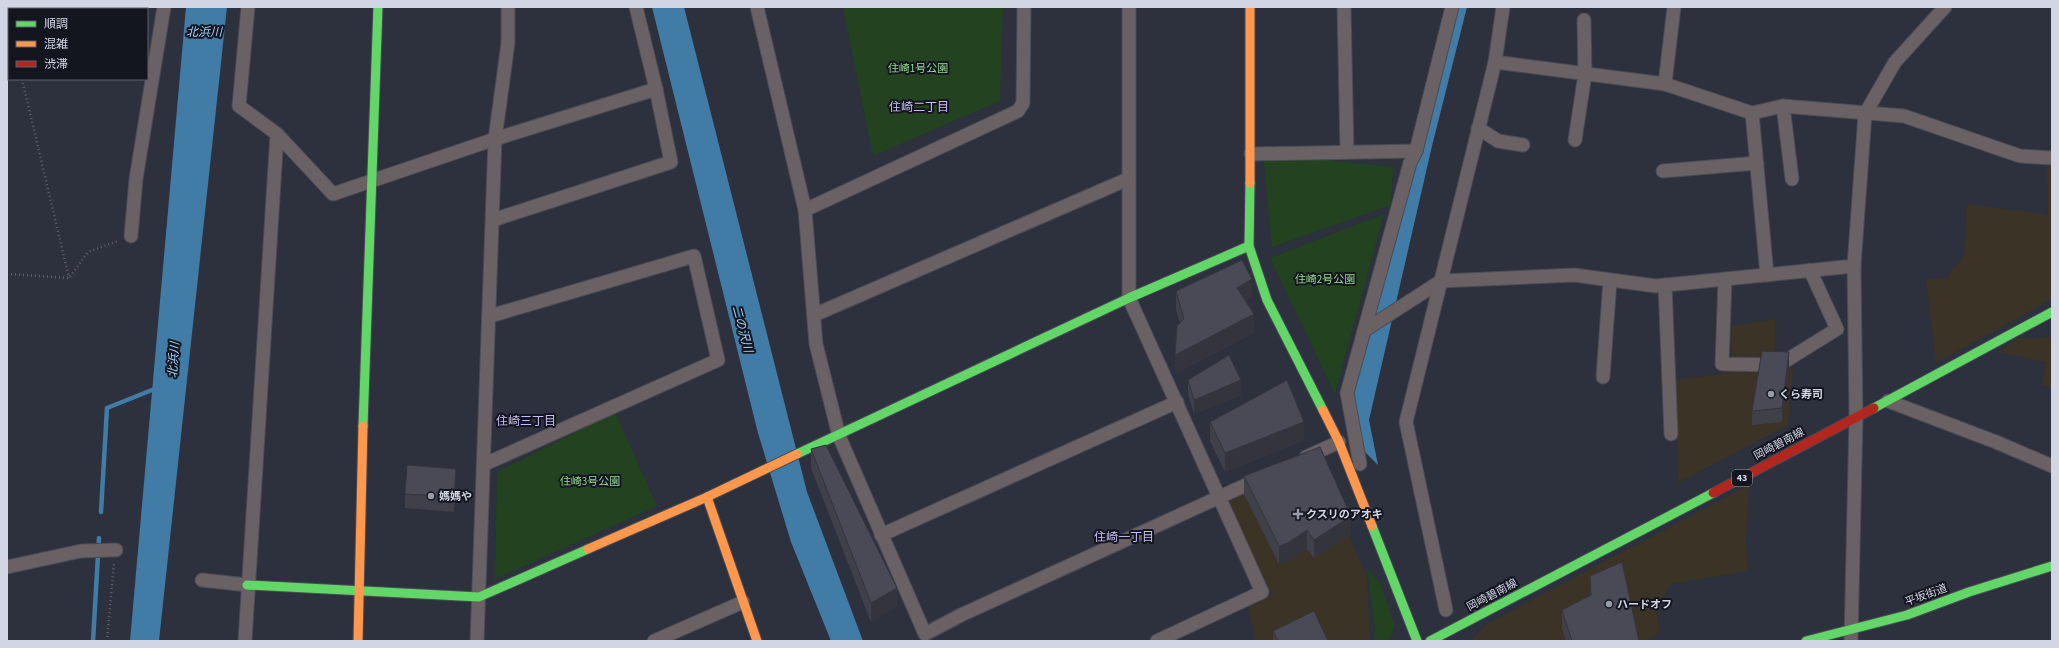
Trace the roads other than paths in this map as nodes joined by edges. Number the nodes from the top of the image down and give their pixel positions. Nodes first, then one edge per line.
1 (164, 7) edge
2 (248, 7) edge
3 (378, 7) edge
4 (508, 7) edge
5 (636, 7) edge
6 (757, 7) edge
7 (1024, 7) edge
8 (1129, 7) edge
9 (1250, 7) edge
10 (1344, 7) edge
11 (1452, 7) edge
12 (1503, 7) edge
13 (1674, 7) edge
14 (1945, 7) edge
15 (1584, 20) dead end
16 (1495, 62) junction
17 (1585, 74) junction
18 (1665, 84) junction
19 (656, 89) junction
20 (1783, 106) junction
21 (1752, 113) junction
22 (1866, 114) junction
23 (1478, 128) junction
24 (277, 134) junction
25 (495, 140) junction
26 (1575, 140) dead end
27 (1523, 145) dead end
28 (1416, 151) junction
29 (1347, 152) junction
30 (1251, 154) junction
31 (2052, 158) edge
32 (1757, 163) junction
33 (1663, 171) dead end
34 (1128, 179) junction
35 (1792, 179) dead end
36 (373, 181) junction
37 (805, 210) junction
38 (493, 220) junction
39 (131, 236) road end
40 (1249, 246) junction
41 (1854, 266) junction
42 (1810, 270) junction
43 (1767, 275) junction
44 (1725, 279) junction
45 (1610, 280) junction
46 (1441, 281) junction
47 (1665, 285) junction
48 (1129, 298) junction
49 (2052, 312) edge
50 (814, 315) junction
51 (490, 316) junction
52 (1369, 327) junction
53 (1837, 329) junction
54 (1855, 339) junction
55 (1603, 377) dead end
56 (1888, 401) junction
57 (1177, 402) junction
58 (1856, 417) junction
59 (1670, 434) dead end
60 (839, 436) junction
61 (1339, 442) junction
62 (1297, 461) edge
63 (485, 464) junction
64 (1360, 464) dead end
65 (2052, 466) edge
66 (1269, 474) edge
67 (707, 497) junction
68 (1220, 497) junction
69 (881, 535) junction
70 (116, 550) road end
71 (2052, 566) edge
72 (7, 567) edge
73 (202, 580) dead end
74 (247, 585) junction
75 (359, 590) junction
76 (480, 597) junction
77 (743, 602) junction
78 (1446, 610) dead end
79 (1852, 635) edge
80 (928, 638) edge
81 (244, 641) edge
82 (358, 641) edge
83 (477, 641) edge
84 (654, 641) edge
85 (756, 641) edge
86 (1157, 641) edge
87 (1417, 641) edge
88 (1430, 641) edge
89 (1806, 641) edge

1 - 39 street
2 - 24 street
3 - 36 street
4 - 25 street
5 - 19 street
6 - 37 street
7 - 37 street
8 - 34 street
9 - 30 street
10 - 29 street
11 - 28 street
12 - 16 street
13 - 18 street
14 - 22 street
15 - 17 street
16 - 17 street
16 - 23 street
17 - 18 street
17 - 26 street
18 - 21 street
19 - 25 street
19 - 38 street
20 - 21 street
20 - 22 street
20 - 35 street
21 - 32 street
22 - 31 street
22 - 41 street
23 - 27 street
23 - 46 street
24 - 36 street
24 - 74 street
25 - 36 street
25 - 38 street
28 - 29 street
28 - 52 street
29 - 30 street
30 - 40 street
32 - 33 street
32 - 43 street
34 - 48 street
34 - 50 street
36 - 75 street
37 - 50 street
38 - 51 street
40 - 48 street
40 - 61 street
41 - 42 street
41 - 54 street
42 - 43 street
42 - 53 street
43 - 44 street
44 - 47 street
44 - 53 street
45 - 46 street
45 - 47 street
45 - 55 street
46 - 52 street
46 - 78 street
47 - 59 street
48 - 57 street
48 - 60 street
49 - 56 street, 岡崎碧南線 / 43
50 - 60 street
51 - 63 street
51 - 63 street
52 - 64 street
53 - 54 street
54 - 58 street
56 - 58 street, 岡崎碧南線 / 43
56 - 65 street
57 - 68 street
57 - 69 street
58 - 79 street
58 - 88 street, 岡崎碧南線 / 43
60 - 67 street
60 - 69 street
61 - 62 street
61 - 87 street
63 - 76 street
66 - 68 street
67 - 76 street
67 - 77 street
68 - 80 street
68 - 86 street
69 - 80 street
70 - 72 street
71 - 79 street, 平坂街道
73 - 74 street
74 - 75 street
74 - 81 street
75 - 76 street
75 - 82 street
76 - 83 street
77 - 84 street
77 - 85 street
79 - 89 street, 平坂街道

